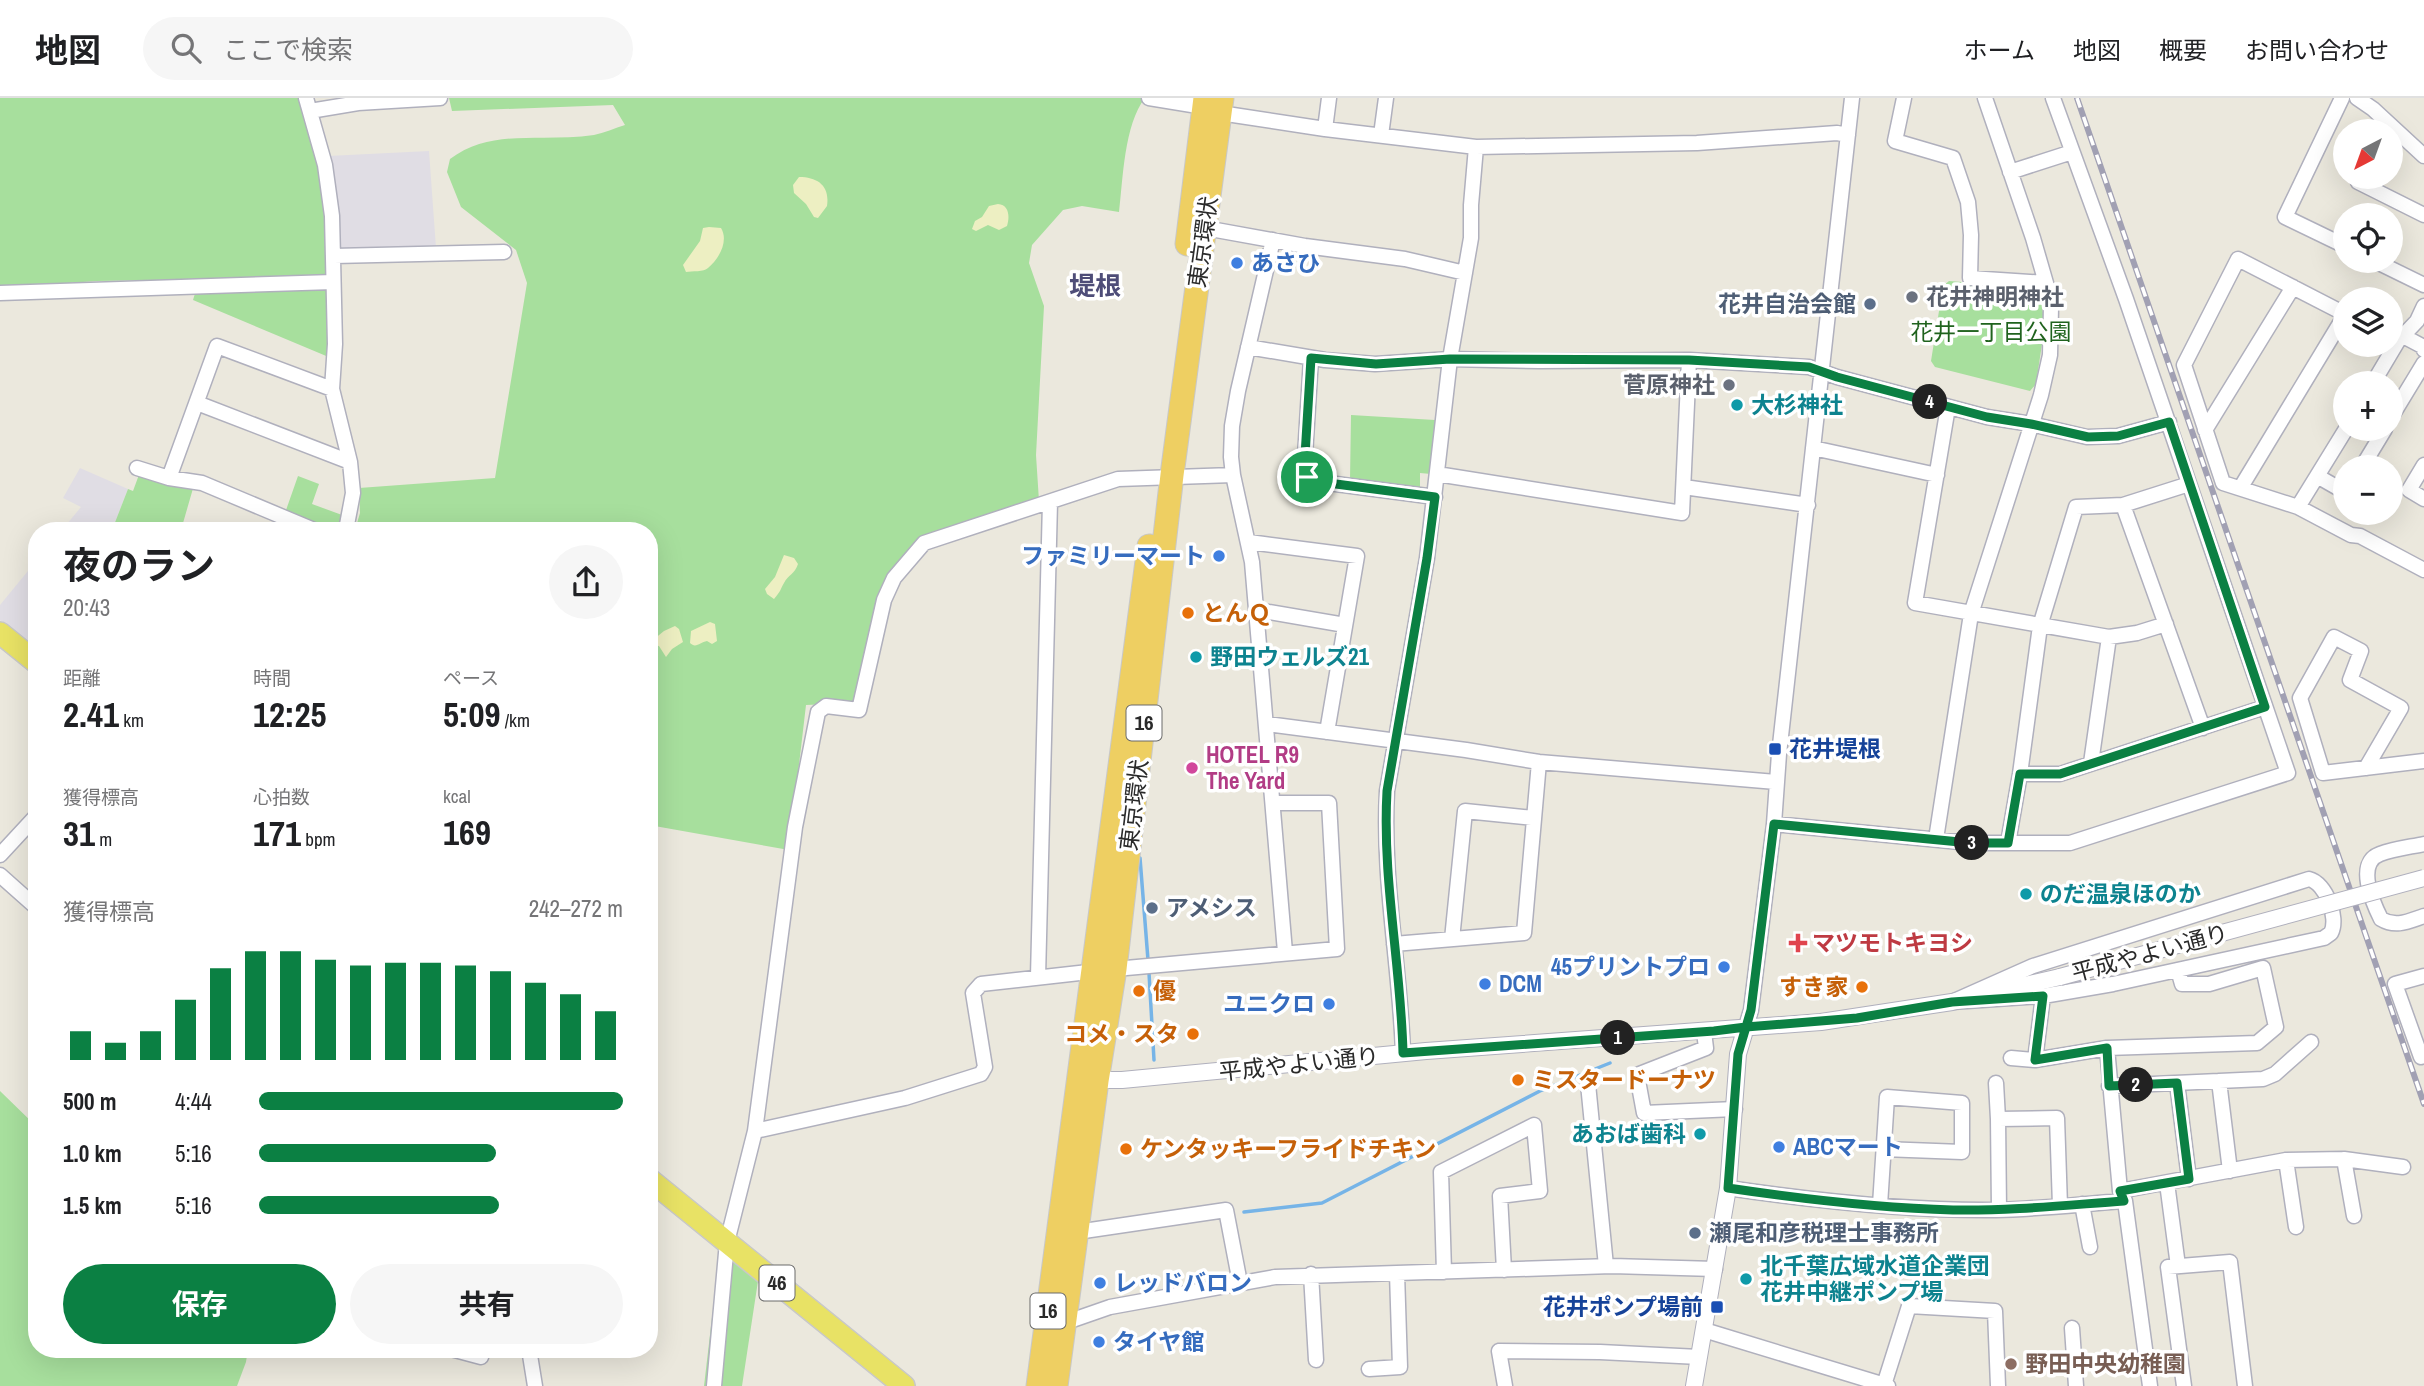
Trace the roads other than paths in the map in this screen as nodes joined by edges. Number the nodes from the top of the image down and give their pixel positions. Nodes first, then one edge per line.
1 (440, 98) edge
2 (1149, 98) edge
3 (1329, 98) edge
4 (1386, 98) edge
5 (1852, 98) edge
6 (1904, 98) edge
7 (1985, 98) edge
8 (2053, 98) edge
9 (2342, 98) edge
10 (2357, 98) edge
11 (308, 104) edge
12 (1213, 104) edge
13 (2377, 119) edge
14 (1325, 129) junction
15 (1381, 135) junction
16 (1848, 135) junction
17 (2403, 140) edge
18 (1476, 148) junction
19 (2072, 152) junction
20 (2424, 156) edge
21 (2010, 172) junction
22 (2372, 189) edge
23 (2424, 215) edge
24 (1205, 228) junction
25 (1273, 240) junction
26 (2333, 240) edge
27 (504, 252) dead end
28 (334, 257) junction
29 (1465, 273) junction
30 (2400, 273) edge
31 (333, 282) junction
32 (2046, 283) junction
33 (2424, 285) edge
34 (2293, 287) junction
35 (0, 293) edge
36 (2424, 306) edge
37 (2333, 308) edge
38 (2403, 333) edge
39 (2333, 334) edge
40 (2403, 340) edge
41 (1248, 347) junction
42 (2424, 350) edge
43 (1311, 358) junction
44 (1450, 359) junction
45 (1689, 360) junction
46 (2424, 363) edge
47 (1821, 372) junction
48 (332, 389) junction
49 (2403, 398) edge
50 (197, 403) junction
51 (1948, 407) junction
52 (2169, 422) junction
53 (2031, 424) junction
54 (2205, 430) junction
55 (2339, 441) edge
56 (1813, 448) junction
57 (349, 462) junction
58 (2424, 465) edge
59 (137, 468) dead end
60 (1437, 474) junction
61 (1233, 475) junction
62 (1937, 475) junction
63 (1165, 476) junction
64 (2317, 476) junction
65 (169, 478) junction
66 (2189, 484) junction
67 (2333, 485) edge
68 (1684, 487) junction
69 (2241, 487) junction
70 (1435, 497) junction
71 (2424, 499) edge
72 (1050, 502) junction
73 (1808, 505) junction
74 (2123, 505) junction
75 (2298, 508) junction
76 (295, 522) edge
77 (348, 522) edge
78 (1249, 542) junction
79 (2424, 570) edge
80 (1257, 610) junction
81 (1971, 614) junction
82 (2166, 624) junction
83 (1345, 625) junction
84 (2040, 626) junction
85 (0, 633) edge
86 (2109, 637) junction
87 (28, 656) edge
88 (2265, 707) junction
89 (1267, 724) junction
90 (2203, 728) junction
91 (1327, 732) junction
92 (1394, 740) junction
93 (2424, 761) edge
94 (1539, 762) junction
95 (2091, 763) junction
96 (2366, 768) junction
97 (2020, 774) junction
98 (1776, 782) junction
99 (1273, 803) junction
100 (1534, 818) junction
101 (1774, 824) junction
102 (28, 825) edge
103 (1936, 839) junction
104 (2008, 843) junction
105 (2424, 844) edge
106 (0, 855) edge
107 (0, 875) edge
108 (2424, 878) edge
109 (28, 900) edge
110 (2424, 916) edge
111 (1452, 939) junction
112 (1394, 944) junction
113 (1285, 952) junction
114 (1105, 970) junction
115 (2178, 970) junction
116 (2424, 976) edge
117 (1038, 977) junction
118 (2043, 996) junction
119 (1952, 1002) junction
120 (1746, 1027) junction
121 (1704, 1032) junction
122 (2311, 1042) dead end
123 (2107, 1048) junction
124 (1403, 1053) junction
125 (2424, 1055) edge
126 (2011, 1058) dead end
127 (2035, 1060) junction
128 (1088, 1080) junction
129 (2219, 1081) junction
130 (1996, 1083) dead end
131 (2177, 1083) junction
132 (1588, 1084) dead end
133 (2109, 1086) junction
134 (1735, 1109) junction
135 (1998, 1119) junction
136 (755, 1131) junction
137 (1883, 1149) junction
138 (2344, 1159) junction
139 (2286, 1160) junction
140 (2403, 1167) dead end
141 (2230, 1171) junction
142 (2189, 1179) junction
143 (2167, 1183) junction
144 (658, 1186) edge
145 (1728, 1188) junction
146 (2122, 1196) junction
147 (2082, 1204) junction
148 (1880, 1205) junction
149 (2060, 1206) junction
150 (1999, 1210) junction
151 (2354, 1216) dead end
152 (2296, 1227) dead end
153 (1077, 1232) junction
154 (727, 1242) junction
155 (2090, 1247) dead end
156 (1606, 1266) junction
157 (2178, 1266) junction
158 (1715, 1269) junction
159 (1504, 1270) junction
160 (1444, 1272) junction
161 (1397, 1273) junction
162 (1311, 1274) junction
163 (1240, 1283) junction
164 (1064, 1323) junction
165 (2072, 1328) dead end
166 (1704, 1330) junction
167 (1699, 1357) junction
168 (530, 1358) edge
169 (1316, 1360) dead end
170 (1369, 1369) dead end
171 (1886, 1385) edge
172 (535, 1386) edge
173 (713, 1386) edge
174 (904, 1386) edge
175 (1038, 1386) edge
176 (1056, 1386) edge
177 (1505, 1386) edge
178 (1694, 1386) edge
179 (1998, 1386) edge
180 (2076, 1386) edge
181 (2150, 1386) edge
182 (2184, 1386) edge
183 (2245, 1386) edge

1 - 11 street
2 - 12 street
3 - 14 street
4 - 15 street
5 - 16 street
6 - 32 street
7 - 21 street
8 - 19 street
9 - 26 street
10 - 13 street
11 - 28 street
12 - 14 street
12 - 24 highway, 東京環状 / 16
12 - 63 highway, 東京環状 / 16
14 - 15 street
15 - 18 street
16 - 18 street
16 - 47 street
17 - 20 street
18 - 29 street
19 - 21 street
19 - 52 street
21 - 32 street
22 - 23 street
24 - 25 street
24 - 63 highway, 東京環状 / 16
25 - 29 street
25 - 41 street
27 - 28 street
28 - 31 street
29 - 44 street
30 - 33 street
31 - 35 street
31 - 48 street
32 - 53 street
34 - 37 street
34 - 54 street
34 - 54 street
36 - 38 street
39 - 69 street
40 - 42 street
41 - 43 street
41 - 61 street
43 - 44 street
43 - 70 street
44 - 45 street
44 - 60 street
45 - 47 street
45 - 68 street
46 - 49 street
47 - 51 street
47 - 56 street
48 - 50 street
48 - 57 street
50 - 57 street
50 - 65 street
51 - 53 street
51 - 62 street
52 - 53 street
52 - 66 street
53 - 81 street
54 - 69 street
55 - 64 street
56 - 62 street
56 - 73 street
57 - 77 street
58 - 71 street
59 - 65 street
60 - 68 street
60 - 70 street
61 - 63 street
61 - 78 street
62 - 81 street
63 - 72 street
63 - 114 highway, 東京環状 / 16
64 - 67 street
64 - 75 street
65 - 76 street
66 - 74 street
66 - 88 street
68 - 73 street
69 - 75 street
70 - 92 street
72 - 117 street
72 - 136 street
73 - 98 street
74 - 82 street
74 - 84 street
75 - 79 street
78 - 80 street
78 - 83 street
80 - 83 street
80 - 89 street
81 - 84 street
81 - 103 street
82 - 86 street
82 - 90 street
83 - 91 street
84 - 86 street
84 - 97 street
85 - 87 main road
86 - 95 street
88 - 90 street
88 - 104 street
89 - 91 street
89 - 99 street
90 - 95 street
91 - 92 street
92 - 94 street
92 - 112 street
93 - 96 street
94 - 98 street
94 - 100 street
95 - 97 street
96 - 96 street
97 - 104 street
98 - 101 street
99 - 113 street
99 - 113 street
100 - 111 street
100 - 111 street
101 - 103 street
101 - 120 street
102 - 106 street
103 - 104 street
105 - 110 street
107 - 109 street
108 - 119 street, 平成やよい通り, bridge
111 - 112 street
112 - 124 street
113 - 114 street
114 - 117 street
114 - 128 highway, 東京環状 / 16
115 - 118 street
115 - 119 street
115 - 123 street
116 - 125 street
117 - 136 street
118 - 119 street
118 - 127 street
119 - 120 street, 平成やよい通り
120 - 121 street, 平成やよい通り
120 - 134 street
121 - 124 street, 平成やよい通り
121 - 134 street
122 - 129 street
123 - 127 street
123 - 133 street
124 - 128 street, 平成やよい通り
126 - 127 street
128 - 153 highway, 東京環状 / 16
128 - 175 highway, 東京環状 / 16
129 - 131 street
129 - 141 street
130 - 135 street
131 - 133 street
131 - 142 street
132 - 156 street
133 - 146 street
134 - 145 street
135 - 149 street
135 - 150 street
136 - 154 street
137 - 137 street
137 - 148 street
138 - 139 street
138 - 140 street
138 - 151 street
139 - 141 street
139 - 152 street
141 - 142 street
142 - 143 street
143 - 146 street
143 - 157 street
144 - 154 main road, 46
145 - 148 street
145 - 158 street
146 - 147 street
146 - 181 street
147 - 149 street
147 - 155 street
148 - 150 street
149 - 150 street
153 - 163 street
153 - 164 highway, 東京環状 / 16
154 - 173 street
154 - 174 main road, 46
156 - 158 street
156 - 159 street
157 - 182 street
157 - 183 street
158 - 166 street
159 - 160 street
159 - 160 street
160 - 161 street
161 - 162 street
161 - 170 street
162 - 163 street
162 - 169 street
163 - 164 street
164 - 176 highway, 東京環状 / 16
165 - 180 street
166 - 167 street
166 - 171 street
167 - 177 street
167 - 178 street
168 - 172 street
171 - 179 street

